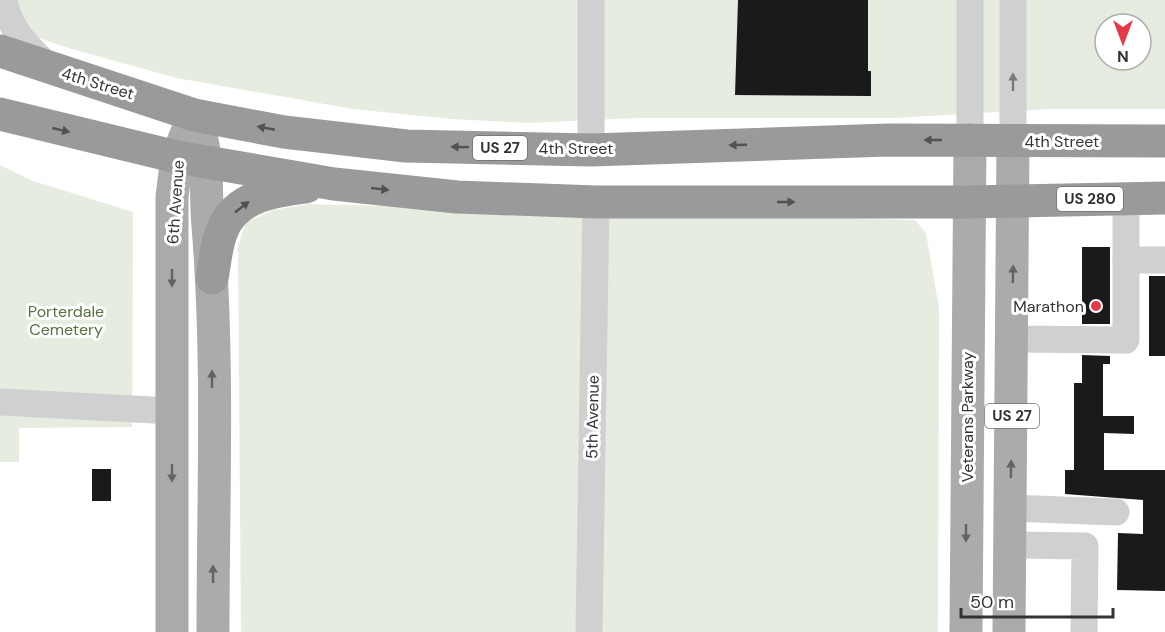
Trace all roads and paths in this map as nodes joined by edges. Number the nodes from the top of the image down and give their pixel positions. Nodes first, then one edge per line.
1 (4, 0) edge
2 (591, 0) edge
3 (970, 0) edge
4 (1013, 0) edge
5 (0, 51) edge
6 (49, 67) junction
7 (0, 114) edge
8 (194, 115) junction
9 (970, 140) junction
10 (1013, 141) junction
11 (1165, 141) edge
12 (591, 150) junction
13 (192, 159) junction
14 (334, 184) junction
15 (1126, 198) junction
16 (1165, 198) edge
17 (1014, 201) junction
18 (596, 202) junction
19 (968, 202) junction
20 (1126, 260) junction
21 (1165, 260) edge
22 (212, 278) junction
23 (1013, 339) junction
24 (0, 402) edge
25 (172, 411) junction
26 (1011, 508) junction
27 (1116, 512) dead end
28 (1010, 545) junction
29 (172, 632) edge
30 (213, 632) edge
31 (589, 632) edge
32 (966, 632) edge
33 (1009, 632) edge
34 (1084, 632) edge

1 - 6 street
2 - 12 street
3 - 9 street
10 -> 4 street
5 - 6 highway, 4th Street / US 27
6 - 8 highway, 4th Street / US 27
7 -> 13 highway
12 -> 8 highway, 4th Street / US 27
8 - 13 main road, 6th Avenue
9 - 10 highway, 4th Street / US 27
9 -> 12 highway, 4th Street / US 27
9 - 19 main road, Veterans Parkway
10 - 11 highway, 4th Street
10 - 17 main road, US 27
13 - 14 highway
13 - 22 main road, 6th Avenue
13 -> 25 main road, 6th Avenue
14 -> 18 highway
22 -> 14 highway
15 - 16 highway, US 280
15 - 17 highway, US 280
15 - 20 street
17 - 19 highway, US 280
23 -> 17 main road, US 27
18 -> 19 highway
18 - 31 street, 5th Avenue
19 -> 32 main road, Veterans Parkway / US 27
20 - 21 street
20 - 23 street
30 -> 22 main road, 6th Avenue
26 -> 23 main road, US 27
24 - 25 street
25 -> 29 main road, 6th Avenue
26 - 27 street
26 - 28 main road, US 27
28 - 33 main road, US 27
28 - 34 street

